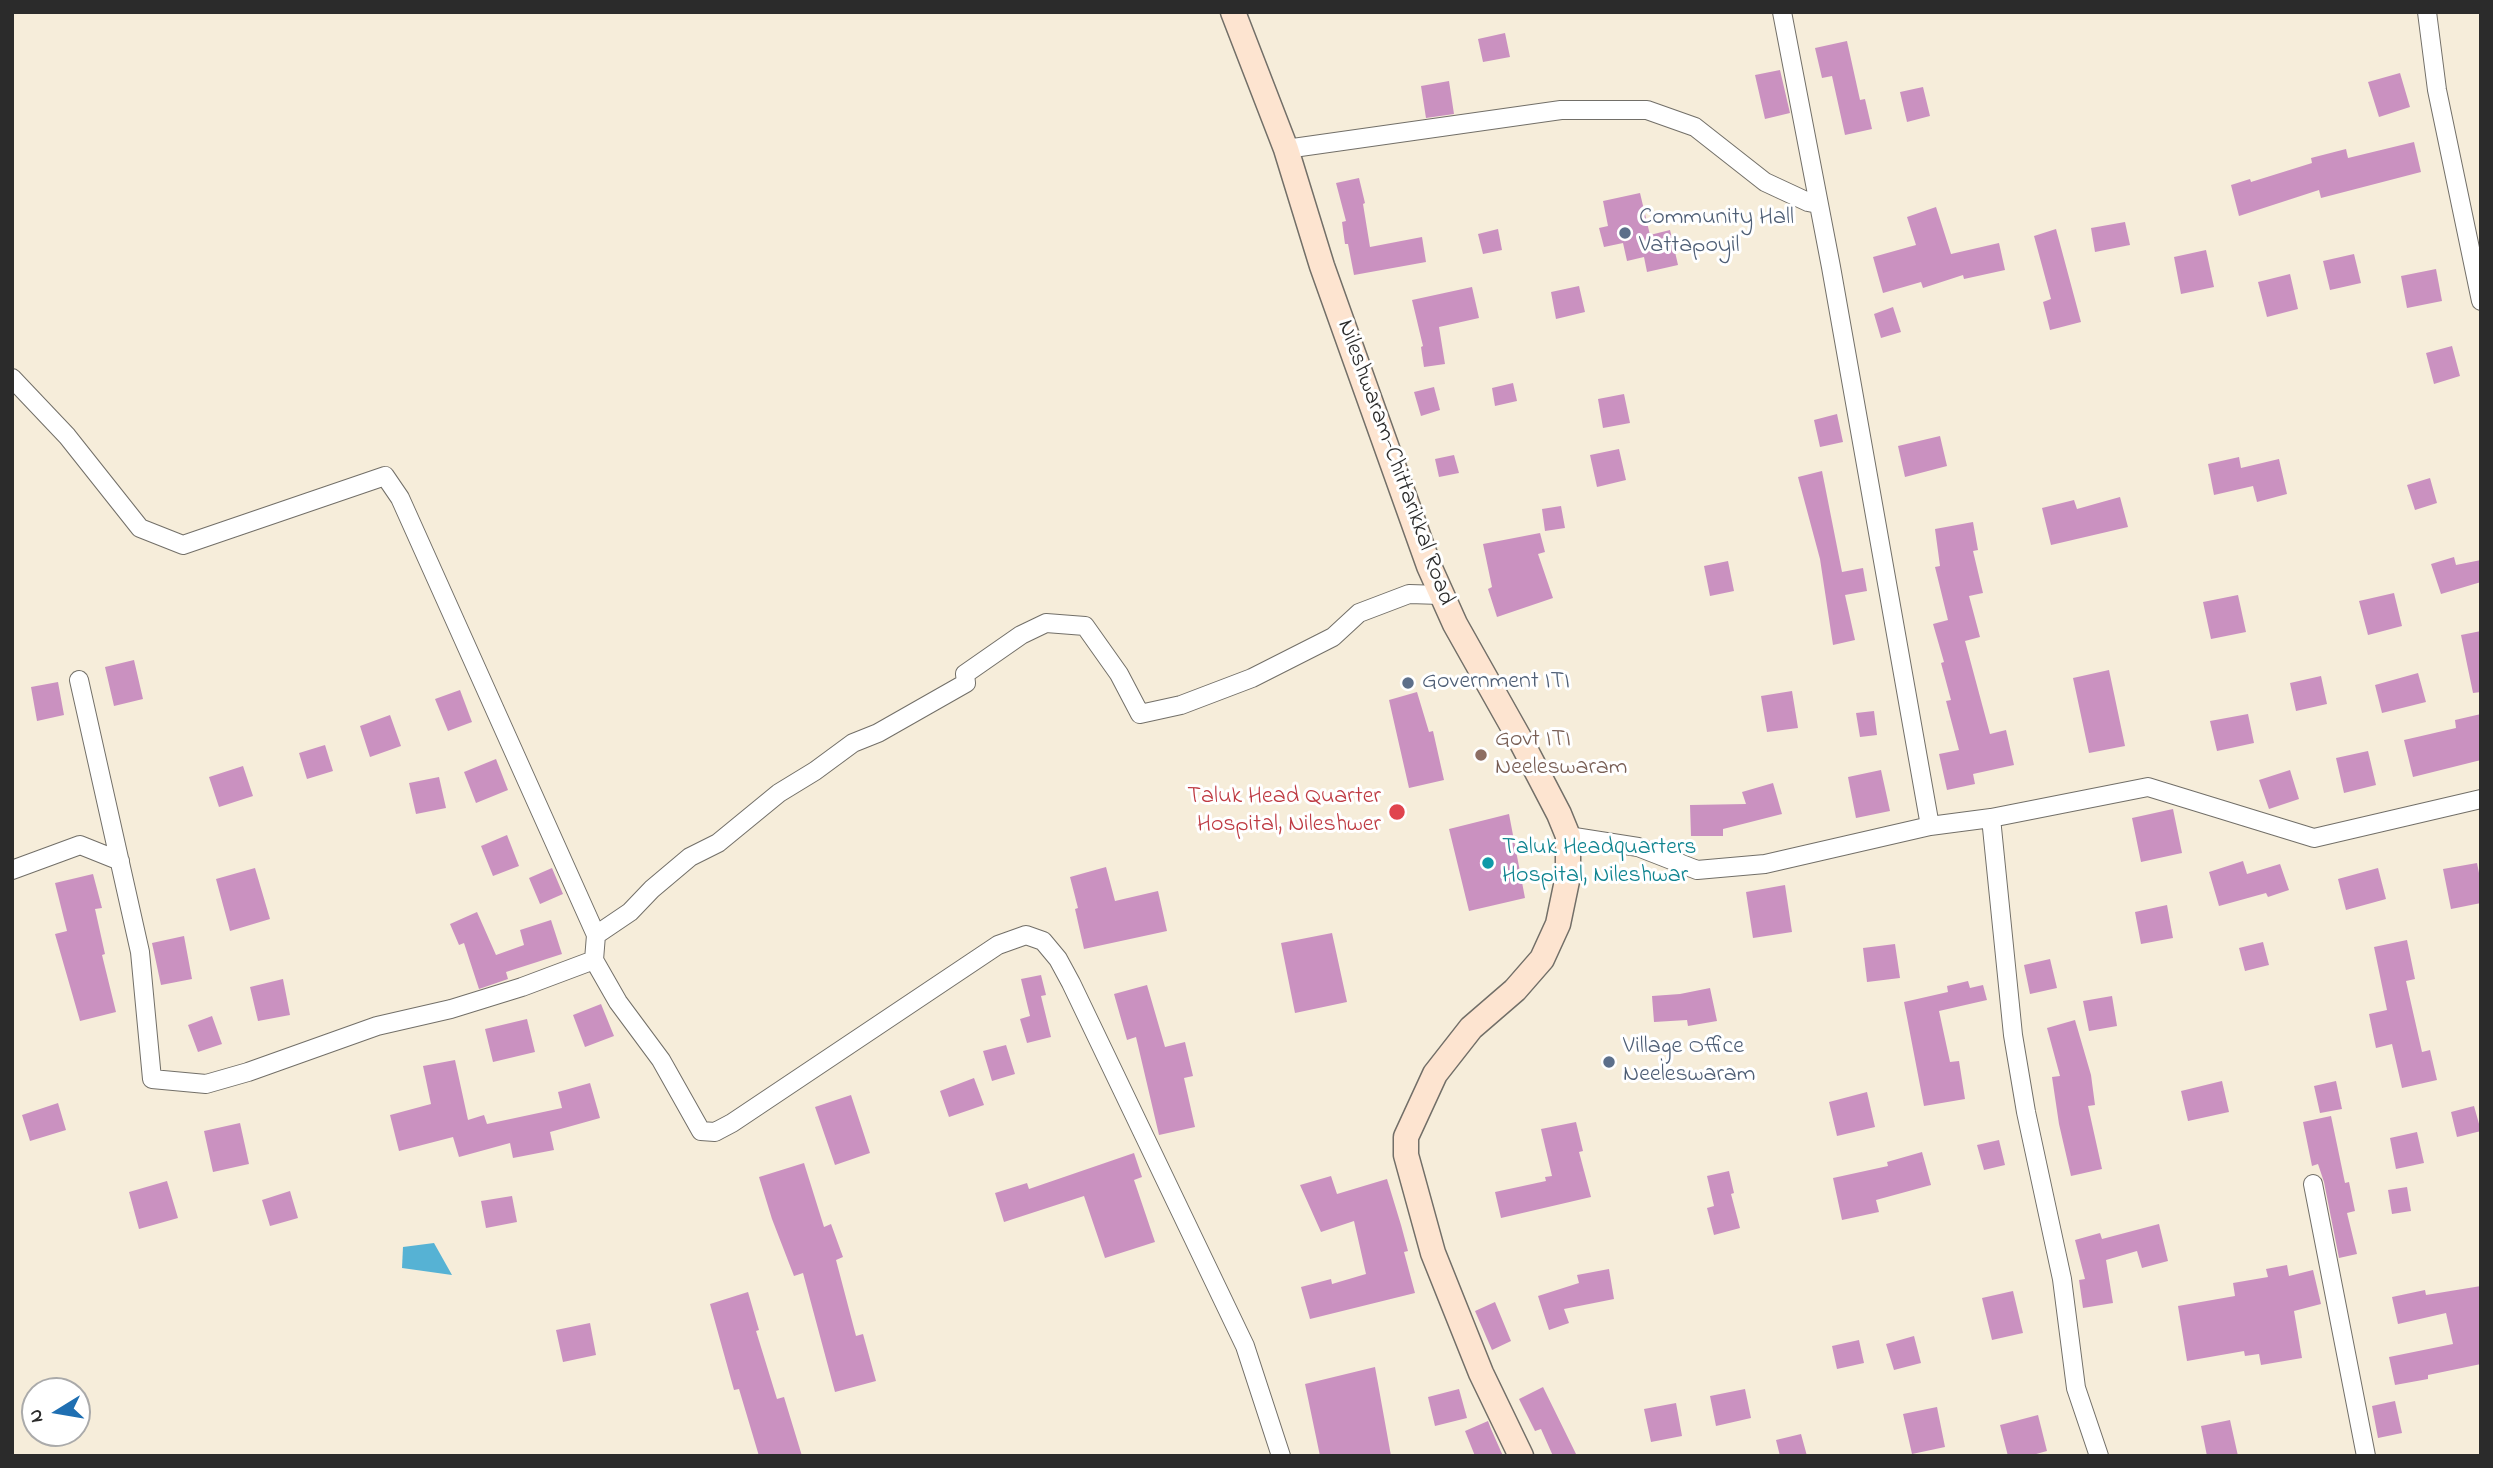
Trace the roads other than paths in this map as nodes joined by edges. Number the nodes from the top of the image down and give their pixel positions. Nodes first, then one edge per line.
1 (1233, 12) edge
2 (1782, 12) edge
3 (2427, 12) edge
4 (1286, 149) junction
5 (1818, 204) junction
6 (2481, 301) edge
7 (12, 378) edge
8 (1441, 595) junction
9 (79, 680) dead end
10 (2481, 799) edge
11 (1991, 818) junction
12 (1930, 826) junction
13 (1568, 836) junction
14 (120, 861) junction
15 (12, 870) edge
16 (596, 935) junction
17 (594, 960) junction
18 (2313, 1184) dead end
19 (1281, 1456) edge
20 (1521, 1456) edge
21 (2099, 1456) edge
22 (2367, 1456) edge

1 - 4 main road, Nileshwaram-Chittarikkal Road
2 - 5 street
3 - 6 street
4 - 5 street
4 - 8 main road, Nileshwaram-Chittarikkal Road
5 - 12 street
7 - 16 street
8 - 13 main road, Nileshwaram-Chittarikkal Road
8 - 16 street
9 - 14 street
10 - 11 street
11 - 12 street
11 - 21 street
12 - 13 street
13 - 20 main road, Nileshwaram-Chittarikkal Road
14 - 15 street
14 - 17 street
16 - 17 street
17 - 19 street
18 - 22 street

